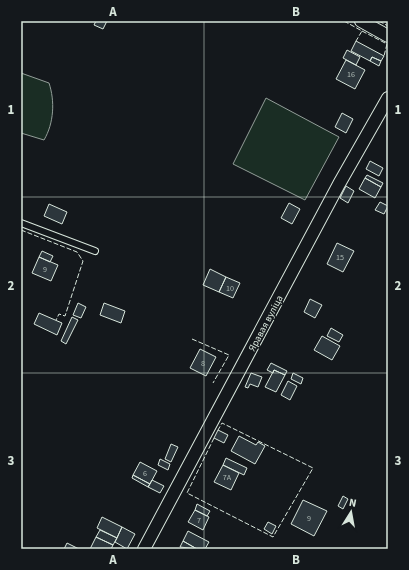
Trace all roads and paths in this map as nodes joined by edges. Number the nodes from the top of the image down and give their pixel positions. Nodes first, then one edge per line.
1 (361, 21) edge
2 (388, 36) edge
3 (388, 98) edge
4 (21, 223) edge
5 (95, 251) dead end
6 (144, 549) edge

1 - 2 street
3 - 6 street, Яравая вуліца
4 - 5 lane

